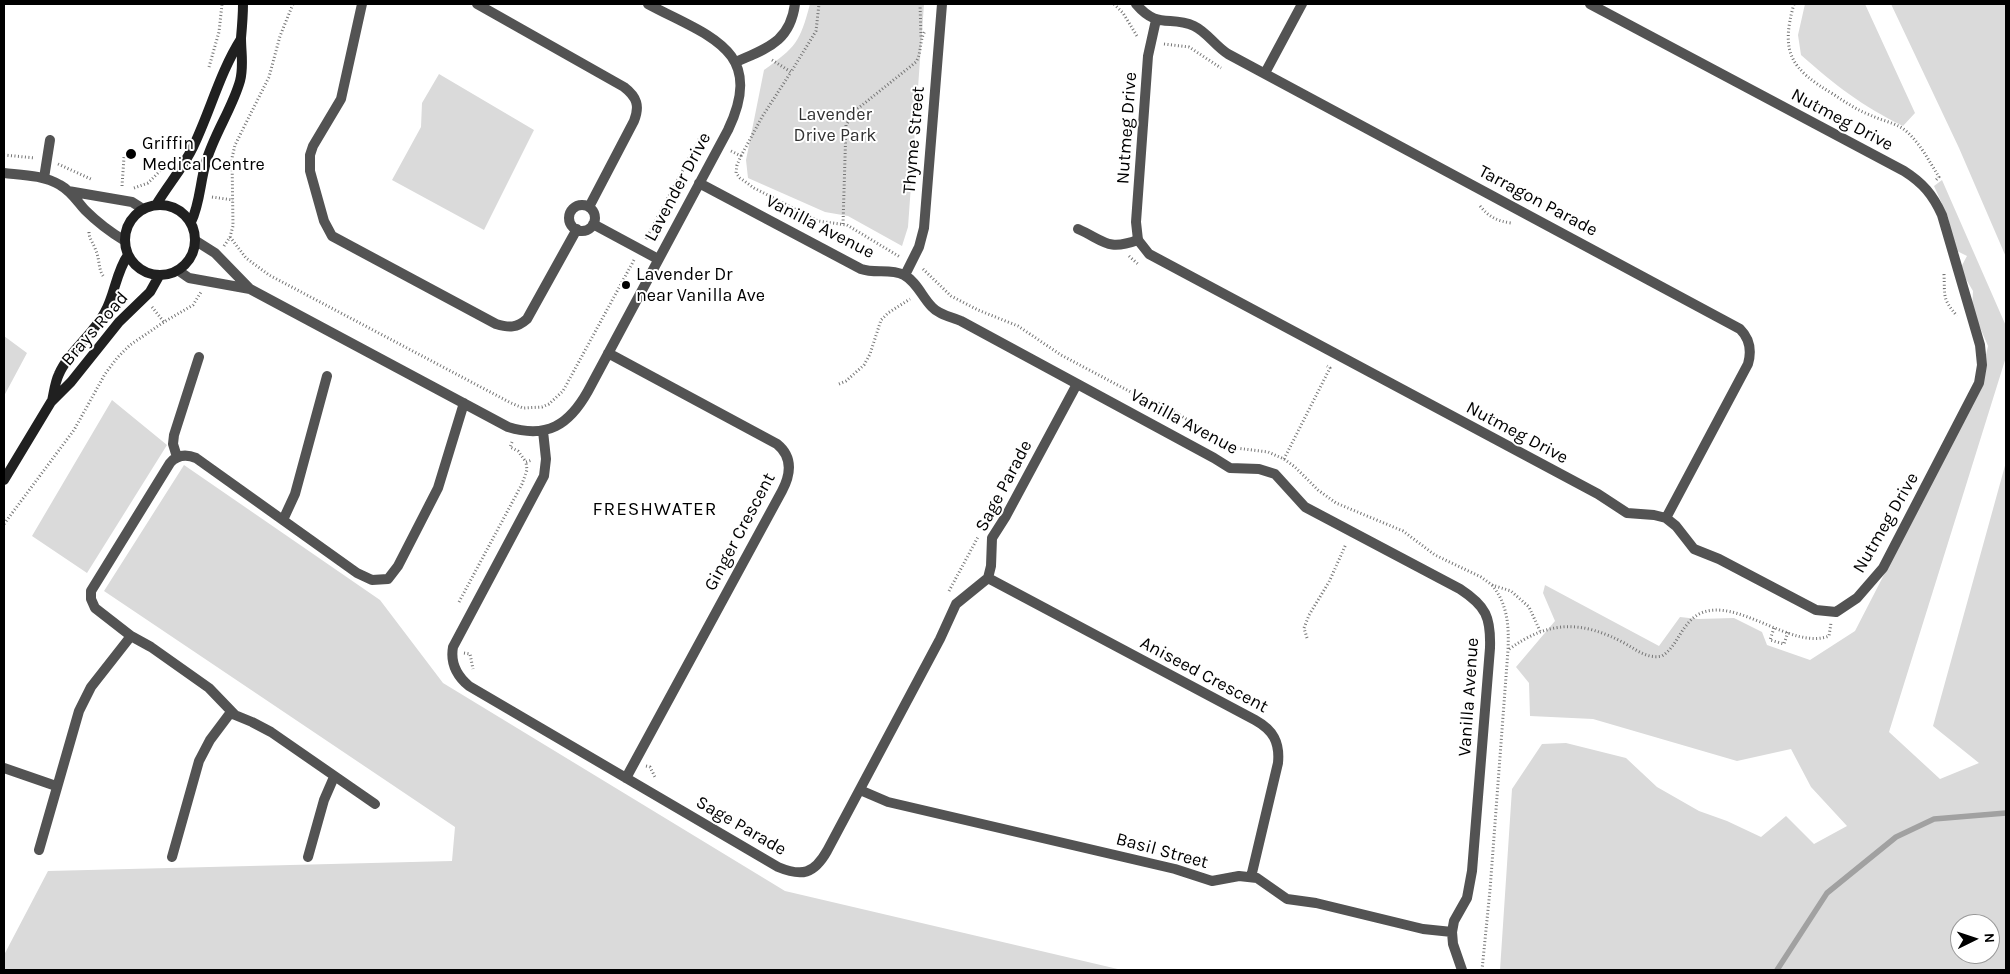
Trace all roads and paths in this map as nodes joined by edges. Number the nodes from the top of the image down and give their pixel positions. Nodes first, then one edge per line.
1 (222, 4) edge
2 (243, 4) edge
3 (293, 4) edge
4 (362, 4) edge
5 (477, 4) edge
6 (648, 4) edge
7 (795, 4) edge
8 (819, 4) edge
9 (920, 4) edge
10 (942, 4) edge
11 (1114, 4) edge
12 (1136, 4) edge
13 (1302, 4) edge
14 (1590, 4) edge
15 (1794, 4) edge
16 (1156, 20) junction
17 (926, 28) dead end
18 (1136, 36) dead end
19 (921, 38) junction
20 (241, 39) junction
21 (1161, 44) dead end
22 (772, 60) dead end
23 (736, 62) junction
24 (209, 69) dead end
25 (1225, 70) dead end
26 (791, 72) junction
27 (1266, 73) junction
28 (709, 138) dead end
29 (50, 140) dead end
30 (732, 151) dead end
31 (741, 156) junction
32 (124, 157) dead end
33 (165, 165) dead end
34 (161, 170) junction
35 (4, 173) edge
36 (166, 175) dead end
37 (44, 178) junction
38 (699, 183) junction
39 (1933, 183) dead end
40 (113, 186) dead end
41 (122, 187) junction
42 (68, 190) junction
43 (207, 196) dead end
44 (233, 200) junction
45 (1478, 204) dead end
46 (156, 205) junction
47 (589, 207) junction
48 (143, 209) junction
49 (191, 222) junction
50 (1514, 223) dead end
51 (593, 224) junction
52 (843, 224) junction
53 (92, 228) dead end
54 (577, 229) junction
55 (1078, 229) dead end
56 (230, 237) junction
57 (646, 238) dead end
58 (1138, 240) junction
59 (125, 241) junction
60 (196, 241) junction
61 (222, 248) dead end
62 (1124, 250) dead end
63 (128, 255) junction
64 (900, 257) dead end
65 (635, 259) dead end
66 (658, 259) junction
67 (1141, 266) dead end
68 (921, 268) dead end
69 (178, 271) junction
70 (1943, 272) dead end
71 (905, 275) junction
72 (159, 276) junction
73 (109, 280) dead end
74 (937, 282) junction
75 (932, 285) dead end
76 (202, 288) dead end
77 (250, 289) junction
78 (910, 298) dead end
79 (149, 304) dead end
80 (1959, 319) dead end
81 (164, 322) junction
82 (608, 354) junction
83 (199, 357) dead end
84 (1325, 365) dead end
85 (327, 376) dead end
86 (839, 384) dead end
87 (1077, 384) junction
88 (51, 402) junction
89 (464, 403) junction
90 (523, 408) junction
91 (522, 414) dead end
92 (543, 431) junction
93 (512, 442) dead end
94 (176, 458) junction
95 (1284, 458) junction
96 (532, 460) dead end
97 (526, 462) junction
98 (4, 480) edge
99 (1363, 515) junction
100 (1666, 518) junction
101 (283, 520) junction
102 (1359, 522) dead end
103 (4, 524) edge
104 (982, 529) dead end
105 (1347, 543) dead end
106 (988, 578) junction
107 (1492, 585) junction
108 (946, 597) dead end
109 (458, 605) dead end
110 (1831, 624) dead end
111 (1774, 628) junction
112 (1540, 631) junction
113 (1788, 632) junction
114 (131, 636) junction
115 (1307, 638) dead end
116 (1508, 650) junction
117 (464, 653) dead end
118 (478, 674) dead end
119 (231, 712) junction
120 (645, 766) dead end
121 (4, 768) edge
122 (334, 777) junction
123 (626, 778) junction
124 (657, 780) dead end
125 (56, 786) junction
126 (860, 790) junction
127 (375, 804) dead end
128 (38, 850) dead end
129 (172, 857) dead end
130 (308, 857) dead end
131 (1251, 876) junction
132 (1452, 932) junction
133 (1462, 970) edge
134 (1482, 970) edge

1 - 24 path
2 - 20 main road
3 - 44 path
4 - 54 street
5 - 47 street
6 - 23 street
7 - 23 street
8 - 26 path
9 - 19 path
10 - 71 street, Thyme Street
11 - 18 path
12 - 16 street
13 - 27 street
14 - 100 street, Nutmeg Drive
15 - 39 path
16 - 27 street, Tarragon Parade
16 - 58 street, Nutmeg Drive
17 - 19 path
19 - 52 path
20 - 46 main road
20 - 49 main road
21 - 25 path
22 - 26 path
23 - 38 street, Lavender Drive
26 - 31 path
27 - 100 street, Tarragon Parade
28 - 57 path
29 - 37 street
30 - 31 path
31 - 52 path
32 - 41 path
33 - 34 path
34 - 36 path
34 - 41 path
35 - 37 street
37 - 42 street
38 - 66 street, Lavender Drive
38 - 71 street, Vanilla Avenue
40 - 41 path
42 - 48 street
42 - 59 street
43 - 44 path
44 - 56 path
45 - 50 path
46 - 48 main road
46 - 49 main road
47 - 51 street
47 - 54 street
48 - 59 main road
49 - 60 main road
51 - 54 street
51 - 66 street
52 - 64 path
53 - 73 path
55 - 58 street
56 - 61 path
56 - 90 path
58 - 100 street, Nutmeg Drive
59 - 63 main road
60 - 69 main road
60 - 77 street, Lavender Drive
62 - 67 path
63 - 72 main road
63 - 88 main road, Brays Road
65 - 90 path
66 - 82 street, Lavender Drive
68 - 74 path
69 - 72 main road
69 - 77 street, Lavender Drive
70 - 80 path
71 - 87 street, Vanilla Avenue
72 - 88 main road, Brays Road
74 - 75 path
74 - 95 path
76 - 81 path
77 - 89 street, Lavender Drive
78 - 86 path
79 - 81 path
81 - 103 path
82 - 92 street, Lavender Drive
82 - 123 street, Ginger Crescent
83 - 94 street
84 - 95 path
85 - 101 street
87 - 106 street, Sage Parade
87 - 132 street, Vanilla Avenue
88 - 98 main road, Brays Road
89 - 92 street, Lavender Drive
89 - 101 street
90 - 91 path
92 - 123 street, Sage Parade
93 - 97 path
94 - 101 street
94 - 114 street
95 - 99 path
96 - 97 path
97 - 109 path
99 - 102 path
99 - 107 path
104 - 108 path
105 - 115 path
106 - 126 street, Sage Parade
106 - 131 street, Aniseed Crescent
107 - 112 path
107 - 116 path
110 - 113 path
111 - 112 path
111 - 113 path
111 - 113 path
112 - 116 path
114 - 119 street
114 - 125 street
116 - 134 path
117 - 118 path
119 - 122 street
119 - 129 street
120 - 124 path
121 - 125 street
122 - 127 street
122 - 130 street
123 - 126 street, Sage Parade
125 - 128 street
126 - 131 street, Basil Street
131 - 132 street
132 - 133 street

